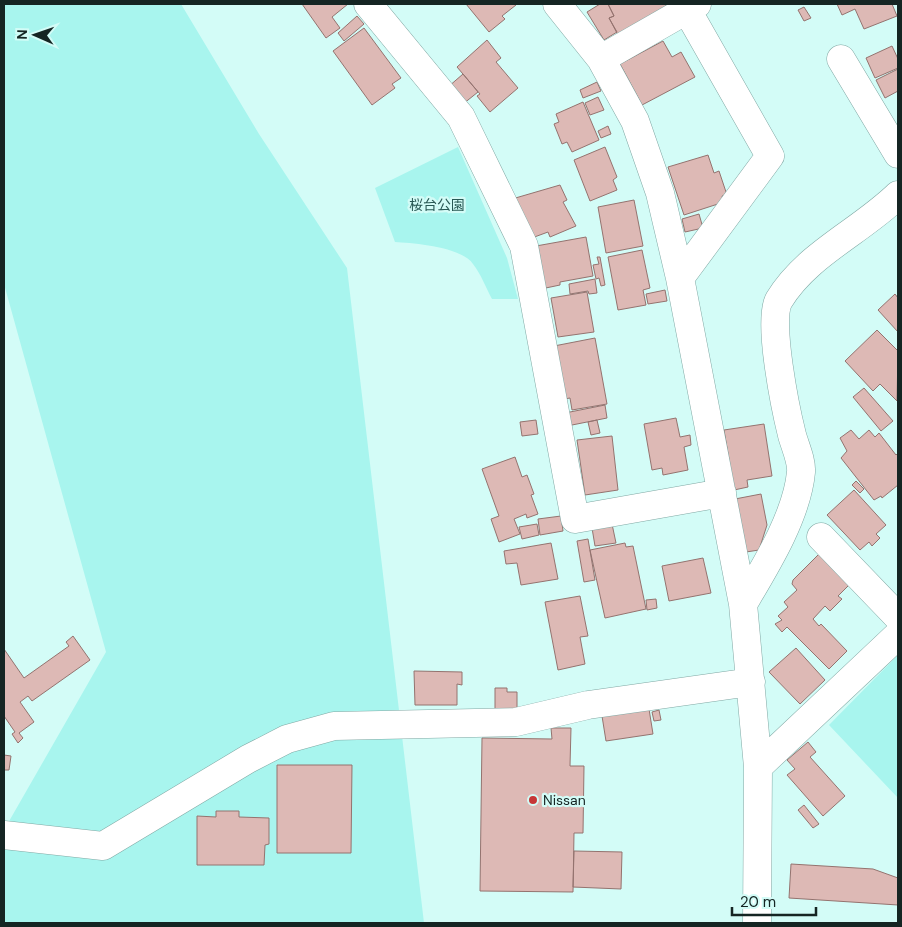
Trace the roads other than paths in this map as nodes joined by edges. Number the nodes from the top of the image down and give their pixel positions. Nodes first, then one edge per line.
1 (368, 4) edge
2 (557, 4) edge
3 (692, 7) edge
4 (602, 59) junction
5 (842, 59) dead end
6 (898, 154) edge
7 (898, 196) edge
8 (680, 278) junction
9 (722, 493) junction
10 (821, 537) dead end
11 (743, 604) junction
12 (898, 618) edge
13 (898, 634) edge
14 (751, 682) junction
15 (758, 767) junction
16 (4, 835) edge
17 (757, 923) edge

1 - 9 street
2 - 4 street
3 - 4 street
3 - 8 street
4 - 8 street
5 - 6 street
7 - 11 street
8 - 9 street
9 - 11 street
10 - 12 street
11 - 14 street
13 - 15 street
14 - 15 street
14 - 16 street
15 - 17 street

